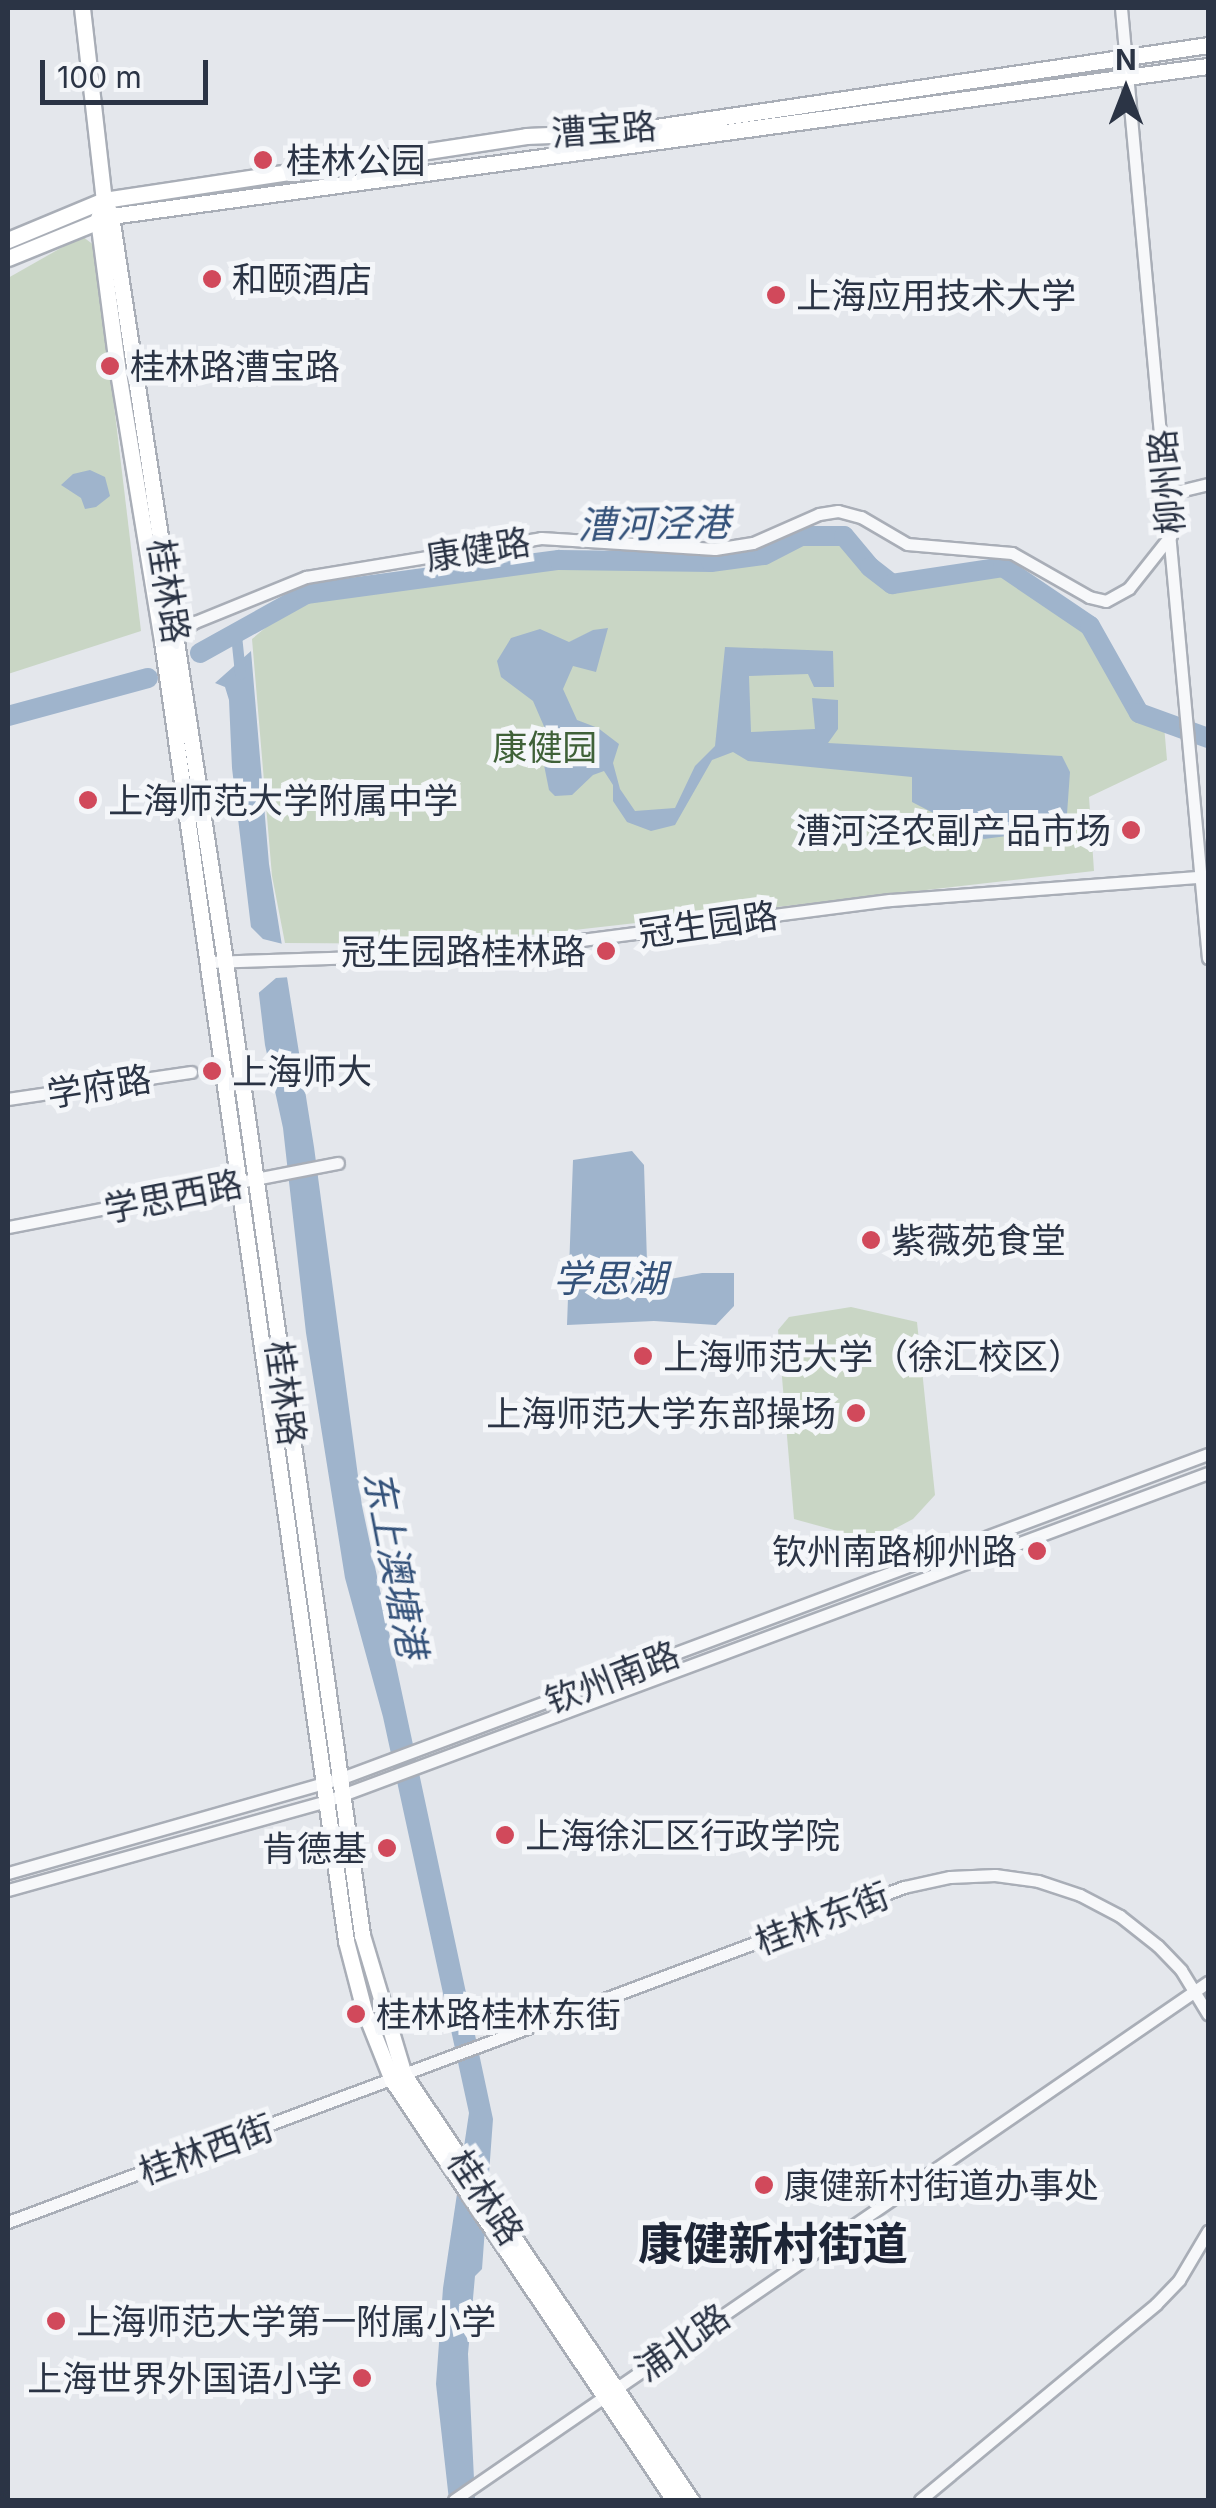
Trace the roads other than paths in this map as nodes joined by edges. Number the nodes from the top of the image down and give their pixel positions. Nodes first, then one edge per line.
1 (82, 8) edge
2 (1121, 8) edge
3 (1208, 44) edge
4 (1126, 58) junction
5 (1208, 66) edge
6 (1128, 78) junction
7 (104, 200) junction
8 (105, 218) junction
9 (8, 240) edge
10 (8, 258) edge
11 (1208, 484) edge
12 (1167, 494) junction
13 (1171, 536) junction
14 (169, 638) junction
15 (1205, 876) edge
16 (1208, 958) edge
17 (207, 962) junction
18 (225, 962) junction
19 (191, 1072) dead end
20 (8, 1099) edge
21 (332, 1164) dead end
22 (256, 1180) junction
23 (238, 1183) junction
24 (8, 1227) edge
25 (1208, 1454) edge
26 (1208, 1473) edge
27 (333, 1790) junction
28 (8, 1872) edge
29 (8, 1890) edge
30 (1208, 1982) edge
31 (1196, 1990) junction
32 (1208, 2014) edge
33 (398, 2078) junction
34 (8, 2222) edge
35 (1208, 2231) edge
36 (609, 2393) junction
37 (454, 2500) edge
38 (674, 2500) edge
39 (692, 2500) edge
40 (920, 2500) edge

1 - 7 main road, 桂林路
2 - 4 street, 柳州路
3 - 4 main road, 漕宝路
4 - 6 street, 柳州路
4 - 7 main road, 漕宝路
5 - 6 main road, 漕宝路
6 - 8 main road, 漕宝路
6 - 12 street, 柳州路
7 - 8 main road, 桂林路
7 - 9 main road, 漕宝路
8 - 10 main road, 漕宝路
8 - 14 main road, 桂林路
11 - 12 street
12 - 13 street, 柳州路
13 - 14 street, 康健路
13 - 15 street, 柳州路
14 - 17 main road, 桂林路
14 - 18 main road, 桂林路
15 - 16 street, 柳州路
15 - 18 street, 冠生园路
17 - 18 street, 冠生园路
17 - 23 main road, 桂林路
18 - 22 main road, 桂林路
19 - 20 street, 学府路
21 - 22 street, 学思西路
22 - 23 street, 学思西路
22 - 27 main road, 桂林路
23 - 24 street, 学思西路
23 - 27 main road, 桂林路
25 - 27 street, 钦州南路
26 - 27 street, 钦州南路
27 - 28 street, 钦州南路
27 - 29 street, 钦州南路
27 - 33 main road, 桂林路
30 - 31 street, 浦北路
31 - 32 street, 桂林东街
31 - 33 street, 桂林东街
31 - 36 street, 浦北路
33 - 34 street, 桂林西街
33 - 36 main road, 桂林路
33 - 36 main road, 桂林路
35 - 40 street
36 - 37 street, 浦北路
36 - 38 main road, 桂林路
36 - 39 main road, 桂林路

